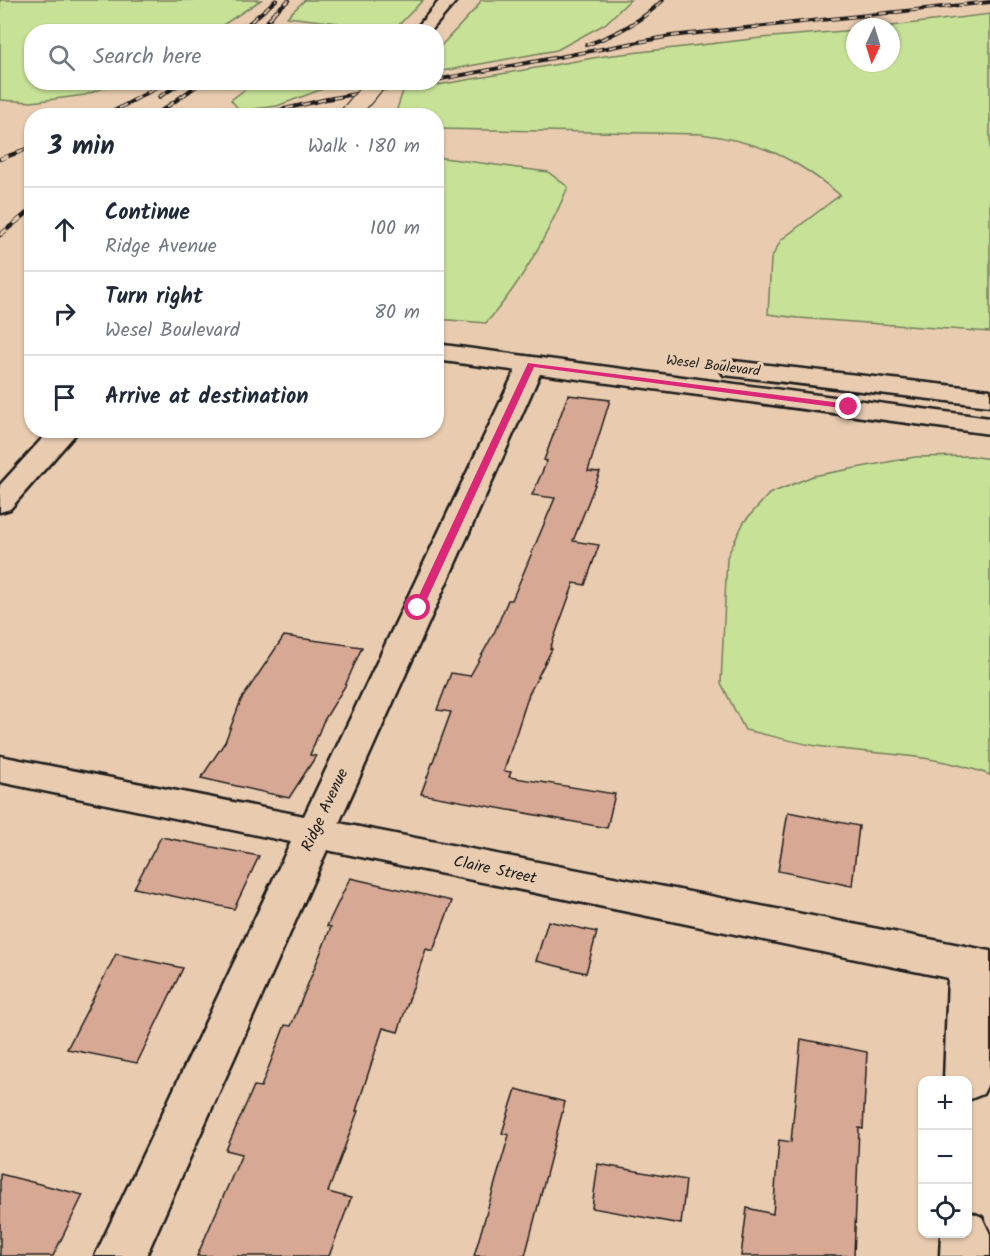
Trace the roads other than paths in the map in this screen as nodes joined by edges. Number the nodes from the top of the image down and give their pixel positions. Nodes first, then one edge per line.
1 (448, 0) edge
2 (428, 24) edge
3 (370, 90) edge
4 (355, 108) edge
5 (444, 334) edge
6 (444, 353) edge
7 (531, 365) junction
8 (990, 398) edge
9 (990, 426) edge
10 (59, 438) edge
11 (0, 503) edge
12 (0, 769) edge
13 (315, 833) junction
14 (980, 967) edge
15 (967, 1076) edge
16 (965, 1238) edge
17 (120, 1256) edge
18 (965, 1256) edge

1 - 2 street
3 - 4 street, bridge
5 - 8 street, Wesel Boulevard
6 - 7 street, Wesel Boulevard
7 - 9 street, Wesel Boulevard
7 - 13 street, Ridge Avenue
10 - 11 street
12 - 13 street, Claire Street
13 - 14 street, Claire Street
13 - 17 street, Ridge Avenue
14 - 15 street
16 - 18 street

